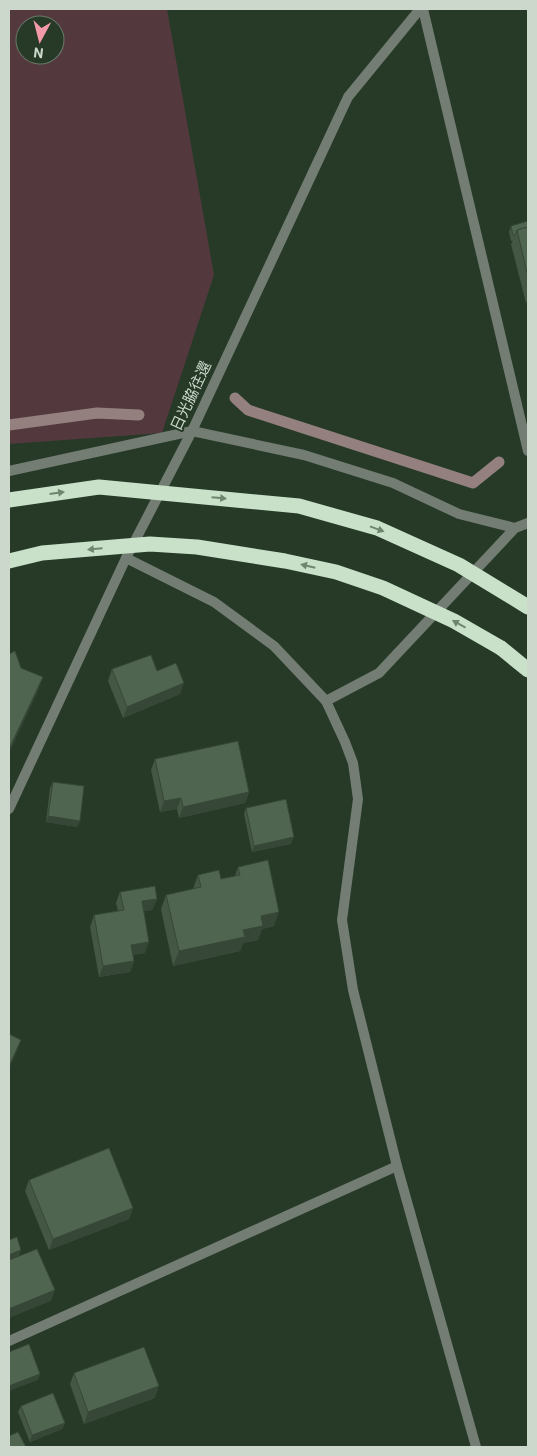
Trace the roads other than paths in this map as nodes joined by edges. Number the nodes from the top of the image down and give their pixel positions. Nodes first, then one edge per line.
1 (421, 9) edge
2 (192, 431) junction
3 (528, 451) edge
4 (9, 470) edge
5 (9, 500) edge
6 (528, 523) edge
7 (516, 528) junction
8 (126, 558) junction
9 (9, 561) edge
10 (528, 607) edge
11 (528, 670) edge
12 (326, 701) junction
13 (9, 809) edge
14 (397, 1166) junction
15 (9, 1341) edge
16 (476, 1447) edge

1 - 2 street, 日光脇往還
1 - 3 street
2 - 4 street
2 - 7 street
2 - 8 street, 日光脇往還
5 -> 10 highway, bridge
6 - 7 street
7 - 12 street
8 - 12 street
8 - 13 street, 日光脇往還
11 -> 9 highway, bridge
12 - 14 street
14 - 15 street
14 - 16 street

